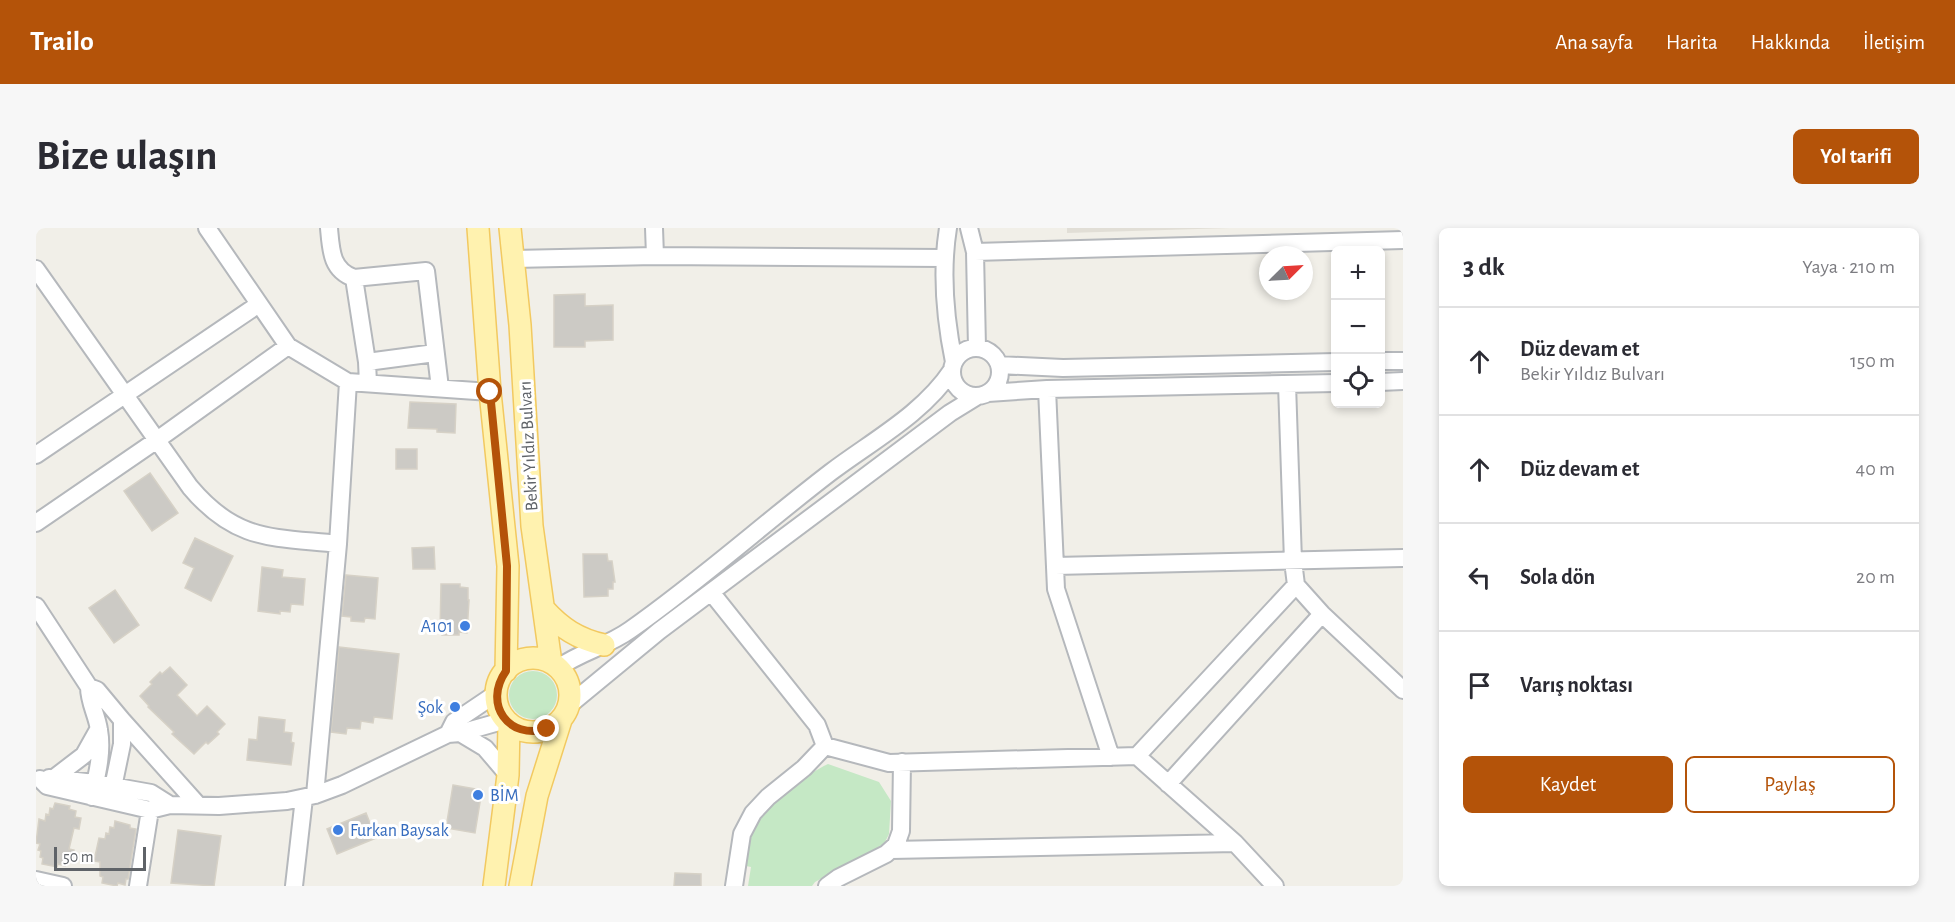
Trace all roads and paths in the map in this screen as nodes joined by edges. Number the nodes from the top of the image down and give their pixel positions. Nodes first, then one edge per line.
1 (207, 228) edge
2 (329, 228) edge
3 (478, 228) edge
4 (510, 228) edge
5 (654, 228) edge
6 (948, 228) edge
7 (969, 228) edge
8 (1248, 236) edge
9 (1403, 240) edge
10 (975, 252) junction
11 (655, 256) junction
12 (943, 258) junction
13 (513, 259) junction
14 (36, 269) edge
15 (354, 279) junction
16 (258, 304) junction
17 (288, 346) junction
18 (977, 348) junction
19 (435, 353) junction
20 (1385, 361) edge
21 (1403, 361) edge
22 (367, 362) junction
23 (1331, 362) edge
24 (999, 365) junction
25 (953, 366) junction
26 (1403, 381) edge
27 (348, 382) junction
28 (1331, 382) edge
29 (1385, 382) edge
30 (368, 383) junction
31 (1287, 384) junction
32 (440, 388) junction
33 (1047, 389) junction
34 (490, 392) junction
35 (125, 394) junction
36 (982, 395) junction
37 (157, 440) junction
38 (36, 455) edge
39 (36, 523) edge
40 (338, 544) junction
41 (1403, 558) edge
42 (1293, 561) junction
43 (1055, 566) junction
44 (1296, 585) junction
45 (711, 592) junction
46 (36, 606) edge
47 (544, 609) junction
48 (1322, 614) junction
49 (604, 645) junction
50 (554, 666) junction
51 (506, 671) junction
52 (89, 687) junction
53 (1403, 690) edge
54 (497, 693) junction
55 (565, 713) junction
56 (122, 720) junction
57 (508, 722) junction
58 (99, 727) junction
59 (454, 733) junction
60 (825, 746) junction
61 (1137, 756) junction
62 (1111, 757) junction
63 (902, 762) junction
64 (508, 775) junction
65 (43, 779) edge
66 (1168, 784) junction
67 (94, 790) junction
68 (112, 794) junction
69 (310, 796) junction
70 (170, 805) junction
71 (199, 806) junction
72 (150, 810) junction
73 (1235, 843) junction
74 (891, 850) junction
75 (36, 880) edge
76 (63, 886) edge
77 (138, 886) edge
78 (294, 886) edge
79 (494, 886) edge
80 (520, 886) edge
81 (734, 886) edge
82 (827, 886) edge
83 (1275, 886) edge

1 - 16 street
2 - 15 street
3 - 34 main road, Bekir Yıldız Bulvarı
4 - 13 main road, Bekir Yıldız Bulvarı
5 - 11 street
6 - 12 street
7 - 10 street
8 - 9 street
8 - 10 street
10 - 18 street
11 - 12 street
11 - 13 street
12 - 25 street
13 - 47 main road, Bekir Yıldız Bulvarı
14 - 35 street
15 - 19 street
15 - 22 street
16 - 17 street
16 - 35 street
17 - 27 street
17 - 37 street
18 - 24 street
18 - 25 street
19 - 22 street
19 - 32 street
20 - 21 street
22 - 30 street
23 - 24 street
24 - 36 street
25 - 36 street
25 - 49 street
26 - 29 street
27 - 30 street
27 - 40 street
28 - 31 street
30 - 32 street
31 - 33 street
31 - 42 street
32 - 34 street
33 - 36 street
33 - 43 street
34 - 51 main road, Bekir Yıldız Bulvarı
35 - 37 street
35 - 38 street
36 - 45 street
37 - 39 street
37 - 40 street
40 - 69 street
41 - 42 street
42 - 43 street
42 - 44 street
43 - 62 street
44 - 48 street
44 - 61 street
45 - 55 street
45 - 60 street
46 - 52 street
47 - 49 main road
47 - 50 main road, Bekir Yıldız Bulvarı
48 - 53 street
48 - 66 street
49 - 50 street
50 - 51 main road
50 - 55 main road
51 - 54 main road
52 - 56 street
52 - 58 street
54 - 57 main road
54 - 59 street
55 - 57 main road
55 - 80 main road
56 - 68 street
56 - 71 street
57 - 59 street
57 - 64 main road
58 - 65 street
58 - 67 street
59 - 64 street
59 - 69 street
60 - 63 street
60 - 81 street
61 - 62 street
61 - 66 street
62 - 63 street
63 - 74 street
64 - 79 main road
65 - 67 street
66 - 73 street
67 - 68 street
68 - 70 street
68 - 72 street
69 - 71 street
69 - 78 street
70 - 71 street
70 - 72 street
72 - 77 street
73 - 74 street
73 - 83 street
74 - 82 street
75 - 76 street

